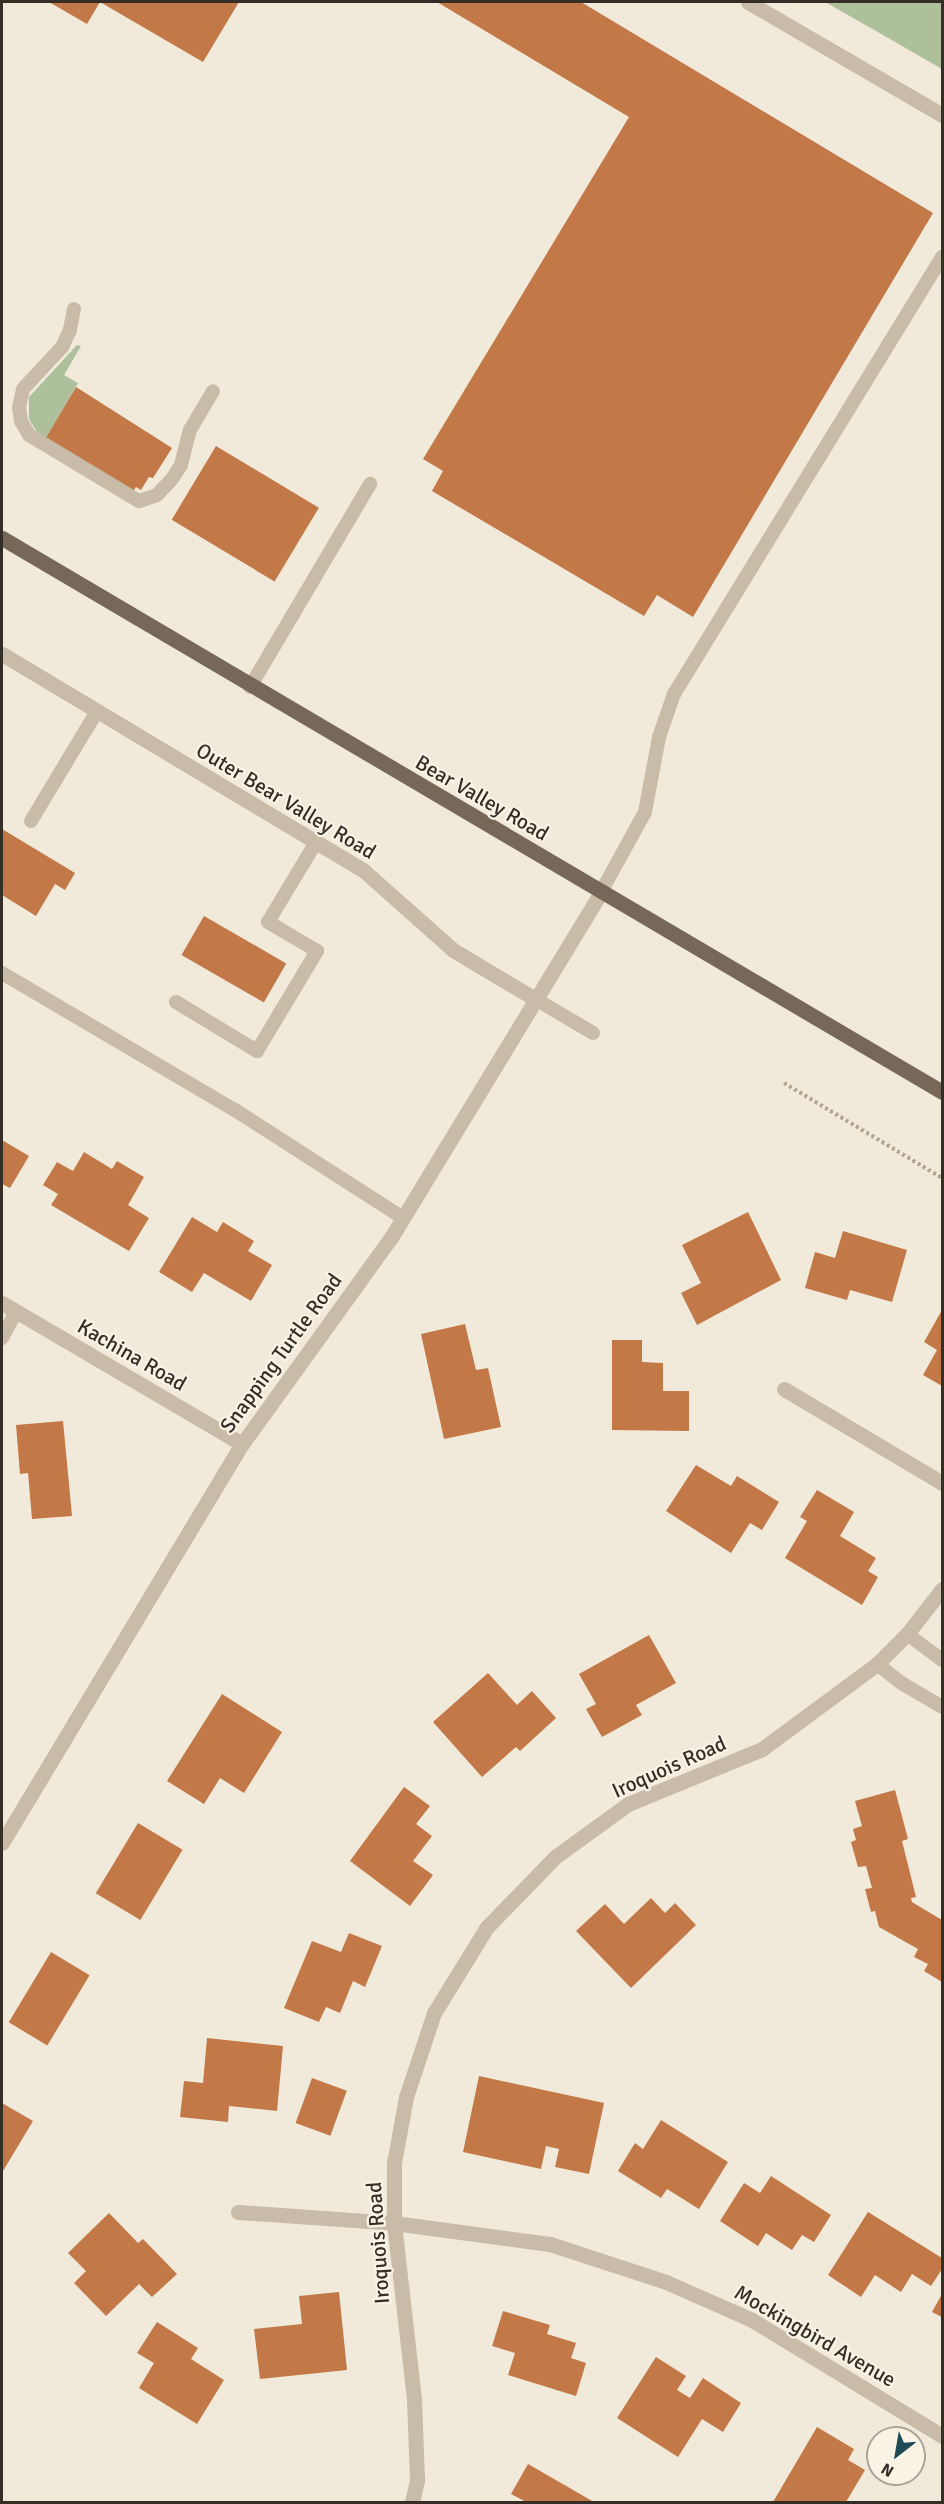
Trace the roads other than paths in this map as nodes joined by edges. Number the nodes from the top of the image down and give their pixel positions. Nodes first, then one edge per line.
1 (748, 2) edge
2 (942, 115) edge
3 (942, 257) edge
4 (74, 309) dead end
5 (213, 391) dead end
6 (370, 484) dead end
7 (2, 538) edge
8 (2, 654) edge
9 (250, 687) junction
10 (97, 711) junction
11 (31, 821) dead end
12 (316, 842) junction
13 (601, 892) junction
14 (2, 973) edge
15 (537, 1000) junction
16 (176, 1002) dead end
17 (592, 1033) dead end
18 (942, 1092) edge
19 (403, 1218) junction
20 (2, 1303) edge
21 (16, 1312) junction
22 (2, 1338) edge
23 (784, 1389) dead end
24 (242, 1443) junction
25 (942, 1483) edge
26 (942, 1590) edge
27 (907, 1634) junction
28 (942, 1660) edge
29 (877, 1664) junction
30 (942, 1707) edge
31 (2, 1843) edge
32 (238, 2212) dead end
33 (394, 2223) junction
34 (942, 2436) edge
35 (412, 2502) edge

1 - 2 street
3 - 13 lane
4 - 5 lane
6 - 9 lane
7 - 9 main road, Bear Valley Road
8 - 10 street, Outer Bear Valley Road
9 - 13 main road, Bear Valley Road
10 - 11 lane
10 - 12 street, Outer Bear Valley Road
12 - 15 street, Outer Bear Valley Road
12 - 16 lane
13 - 15 street, Snapping Turtle Road
13 - 18 main road, Bear Valley Road
14 - 19 lane
15 - 17 lane
15 - 19 street, Snapping Turtle Road
19 - 24 street, Snapping Turtle Road
20 - 21 street, Kachina Road
21 - 22 lane
21 - 24 street, Kachina Road
23 - 25 street
24 - 31 street, Snapping Turtle Road
26 - 27 street, Iroquois Road
27 - 28 lane
27 - 29 street, Iroquois Road
29 - 30 lane
29 - 33 street, Iroquois Road
32 - 33 street, Mockingbird Avenue
33 - 34 street, Mockingbird Avenue
33 - 35 street, Iroquois Road

